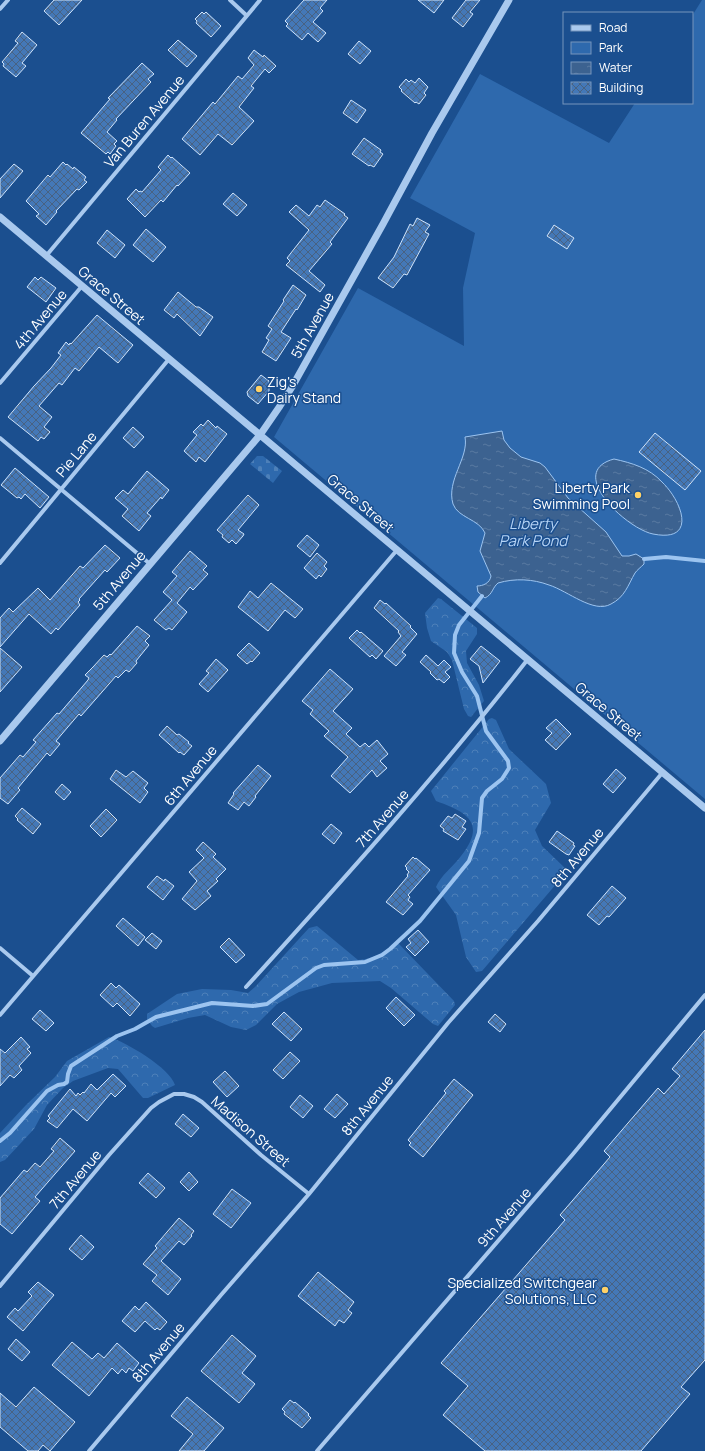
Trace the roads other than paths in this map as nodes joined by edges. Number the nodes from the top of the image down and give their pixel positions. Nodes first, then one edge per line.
1 (8, 0) edge
2 (230, 0) edge
3 (260, 0) edge
4 (509, 0) edge
5 (0, 9) edge
6 (246, 15) junction
7 (0, 217) edge
8 (46, 256) junction
9 (82, 286) junction
10 (169, 359) junction
11 (0, 383) edge
12 (260, 435) junction
13 (0, 438) edge
14 (61, 490) junction
15 (397, 550) junction
16 (0, 563) edge
17 (150, 564) junction
18 (528, 660) junction
19 (0, 741) edge
20 (663, 772) junction
21 (705, 808) edge
22 (0, 948) edge
23 (33, 976) junction
24 (246, 987) dead end
25 (705, 995) edge
26 (0, 1015) edge
27 (174, 1094) joint
28 (309, 1194) junction
29 (0, 1286) edge
30 (89, 1451) edge
31 (317, 1451) edge

1 - 5 street
2 - 6 street
3 - 6 street, Van Buren Avenue
4 - 12 street, 5th Avenue
6 - 8 street, Van Buren Avenue
7 - 8 street, Grace Street
8 - 9 street, Grace Street
9 - 10 street, Grace Street
9 - 11 street, 4th Avenue
10 - 12 street, Grace Street
10 - 14 street, Pie Lane
12 - 15 street, Grace Street
12 - 17 street, 5th Avenue
13 - 14 street
14 - 16 street, Pie Lane
14 - 17 street
15 - 18 street, Grace Street
15 - 23 street, 6th Avenue
17 - 19 street, 5th Avenue
18 - 20 street, Grace Street
18 - 24 street, 7th Avenue
20 - 21 street, Grace Street
20 - 28 street, 8th Avenue
22 - 23 street
23 - 26 street, 6th Avenue
25 - 31 street, 9th Avenue
27 - 28 street, Madison Street
27 - 29 street, 7th Avenue
28 - 30 street, 8th Avenue

